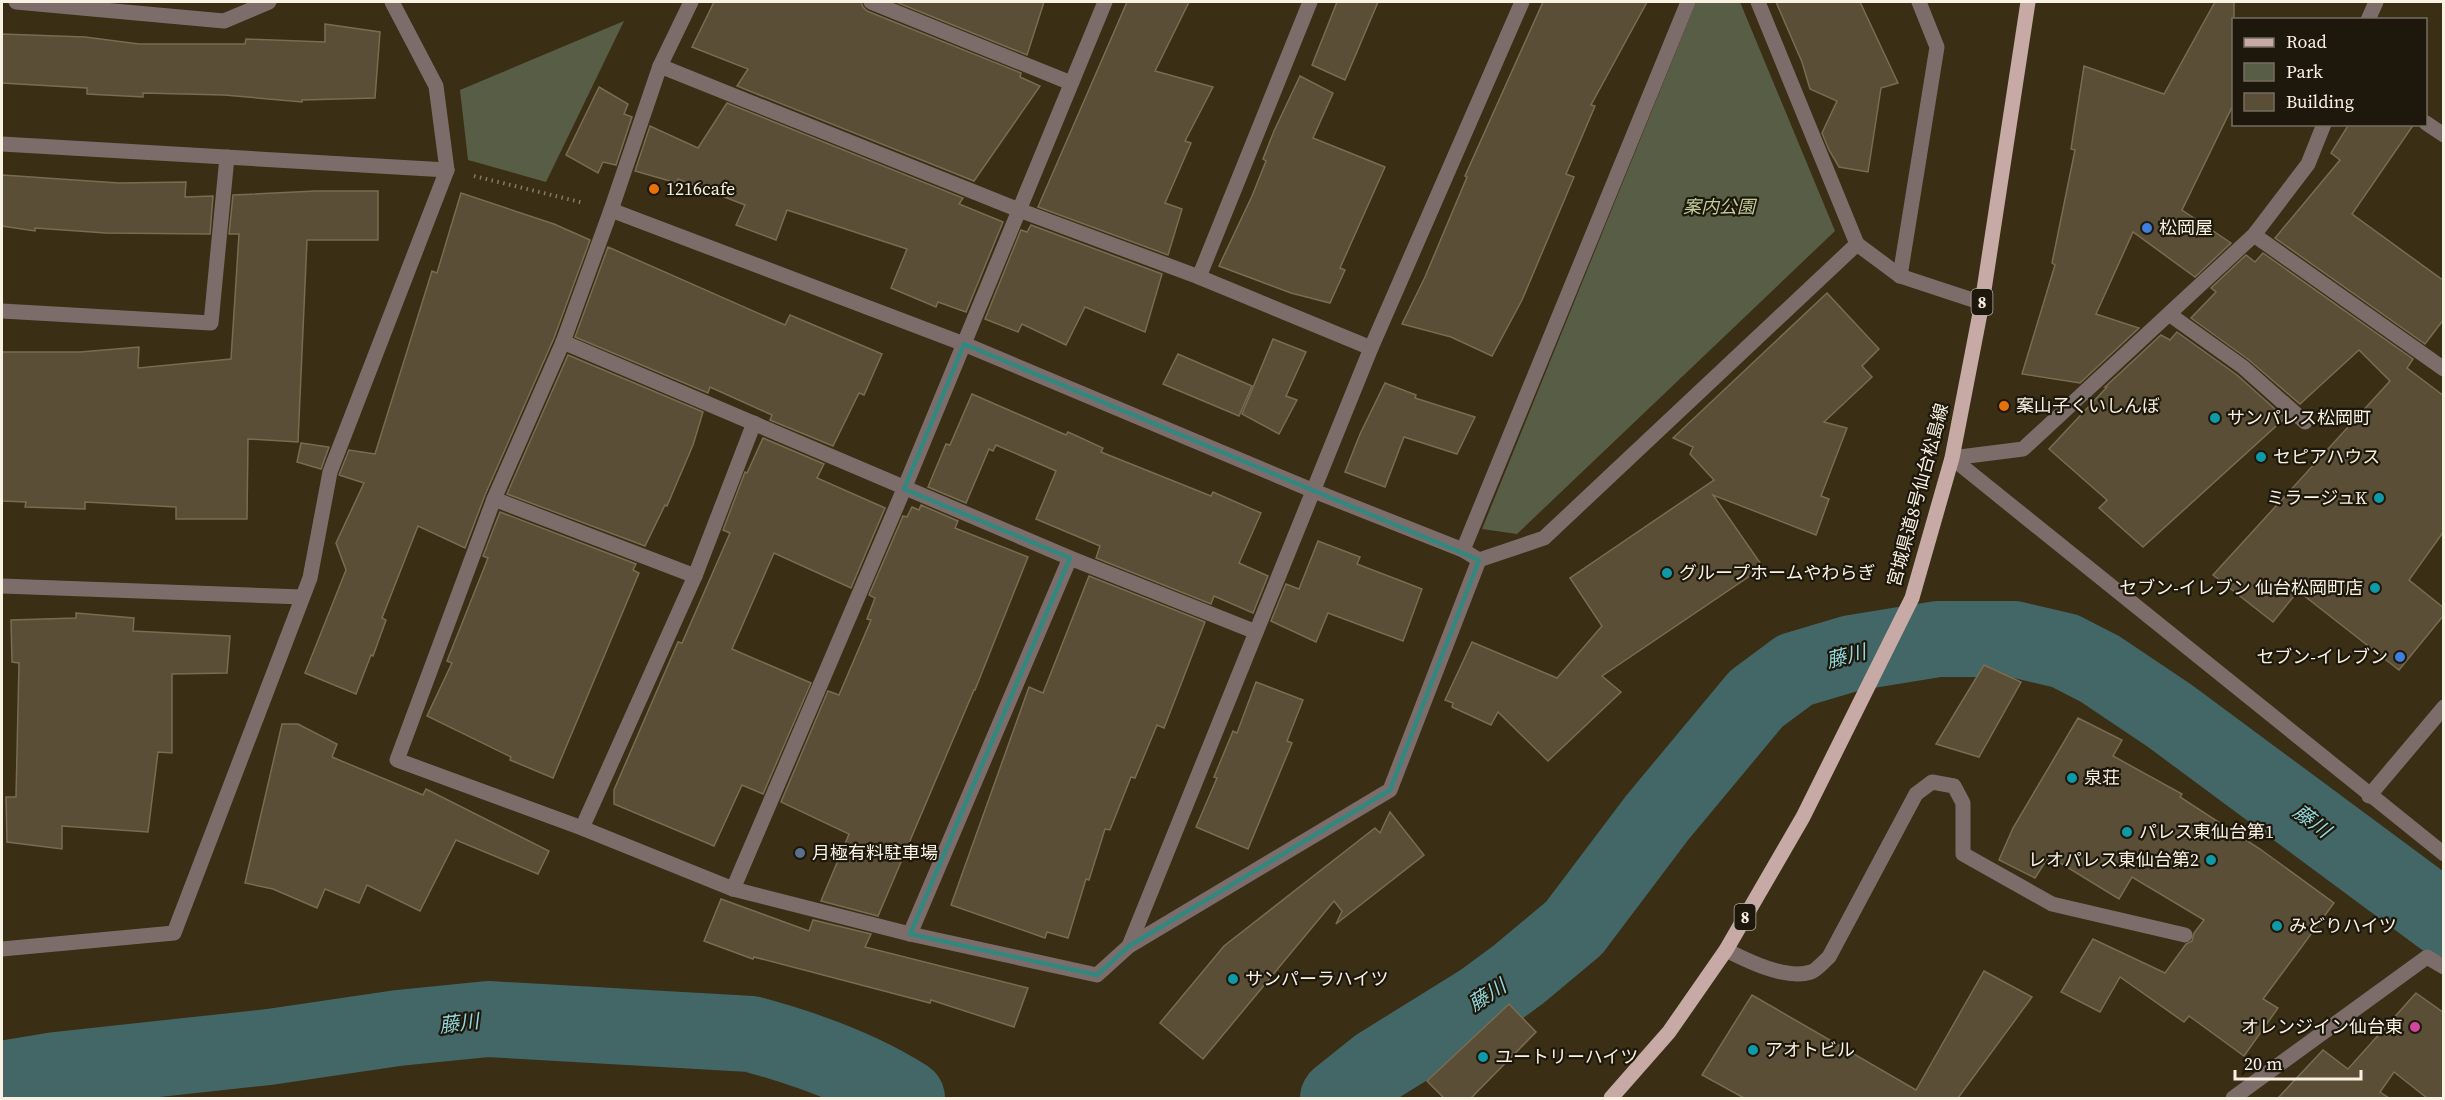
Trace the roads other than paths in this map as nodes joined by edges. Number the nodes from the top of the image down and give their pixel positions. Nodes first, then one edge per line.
1 (23, 2) edge
2 (269, 2) edge
3 (392, 2) edge
4 (691, 2) edge
5 (871, 2) edge
6 (1105, 2) edge
7 (1310, 2) edge
8 (1522, 2) edge
9 (1688, 2) edge
10 (1758, 2) edge
11 (1919, 2) edge
12 (2028, 2) edge
13 (2376, 2) edge
14 (2369, 18) edge
15 (660, 66) junction
16 (1071, 82) junction
17 (2427, 124) edge
18 (2323, 126) edge
19 (2444, 135) edge
20 (2, 144) edge
21 (227, 157) junction
22 (447, 170) junction
23 (611, 210) junction
24 (1018, 210) junction
25 (2254, 235) junction
26 (1857, 244) junction
27 (1900, 276) junction
28 (1199, 277) junction
29 (1982, 303) junction
30 (2, 311) edge
31 (2169, 314) junction
32 (563, 342) junction
33 (964, 344) junction
34 (1371, 348) junction
35 (2444, 369) edge
36 (2305, 422) dead end
37 (754, 423) junction
38 (1952, 458) junction
39 (904, 489) junction
40 (1314, 491) junction
41 (494, 499) junction
42 (1463, 550) junction
43 (1070, 558) junction
44 (1479, 560) junction
45 (695, 576) junction
46 (2, 586) edge
47 (303, 597) junction
48 (1256, 632) junction
49 (2444, 707) edge
50 (2369, 796) junction
51 (582, 828) junction
52 (2444, 854) edge
53 (733, 890) junction
54 (910, 934) junction
55 (2185, 935) dead end
56 (1129, 946) junction
57 (2, 949) edge
58 (1726, 950) junction
59 (2444, 967) edge
60 (1611, 1098) edge
61 (2233, 1098) edge

1 - 2 street
3 - 22 street
4 - 15 street
5 - 16 street
6 - 16 street
7 - 28 street
8 - 34 street
9 - 42 street
10 - 26 street
11 - 27 street
12 - 29 main road, 宮城県道8号仙台松島線 / 8
13 - 14 street
15 - 23 street
15 - 24 street
16 - 24 street
17 - 19 street
18 - 25 street
20 - 21 street
21 - 22 street
21 - 30 street
22 - 47 street
23 - 32 street
23 - 33 street
24 - 28 street
24 - 33 street
25 - 31 street
25 - 35 street
26 - 27 street
26 - 44 street
27 - 29 street
28 - 34 street
29 - 38 main road, 宮城県道8号仙台松島線 / 8
31 - 36 street
31 - 38 street
32 - 37 street
32 - 41 street
33 - 39 street
33 - 40 street
34 - 40 street
37 - 39 street
37 - 45 street
38 - 50 street
38 - 58 main road, 宮城県道8号仙台松島線 / 8
39 - 43 street
39 - 53 street
40 - 42 street
40 - 48 street
41 - 45 street
41 - 51 street
42 - 44 street
43 - 48 street
43 - 54 street
44 - 56 street
45 - 51 street
46 - 47 street
47 - 57 street
48 - 56 street
49 - 50 street
50 - 52 street
51 - 53 street
53 - 54 street
54 - 56 street
55 - 58 street
58 - 60 main road, 宮城県道8号仙台松島線 / 8
59 - 61 street

